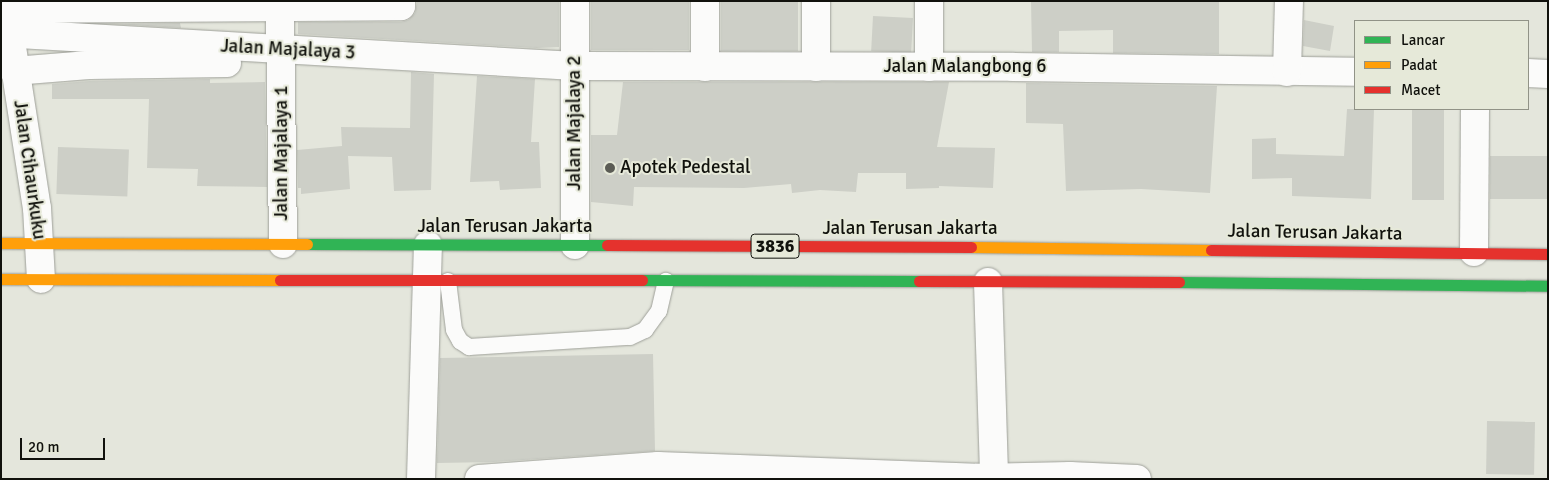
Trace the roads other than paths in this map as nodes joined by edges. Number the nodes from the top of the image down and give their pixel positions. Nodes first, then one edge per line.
1 (5, 1) edge
2 (78, 1) edge
3 (196, 1) edge
4 (280, 1) edge
5 (400, 1) edge
6 (575, 1) edge
7 (706, 1) edge
8 (816, 1) edge
9 (929, 1) edge
10 (1289, 1) edge
11 (1, 9) edge
12 (1, 33) edge
13 (1, 40) edge
14 (281, 62) junction
15 (206, 63) junction
16 (89, 65) junction
17 (575, 66) junction
18 (705, 67) junction
19 (816, 67) junction
20 (929, 67) junction
21 (14, 71) junction
22 (1287, 72) junction
23 (1354, 72) edge
24 (1529, 73) edge
25 (1548, 74) edge
26 (1474, 110) edge
27 (1, 243) edge
28 (40, 243) junction
29 (283, 244) junction
30 (428, 245) junction
31 (574, 245) junction
32 (1325, 251) junction
33 (1474, 252) junction
34 (1548, 254) edge
35 (1324, 274) junction
36 (1, 279) edge
37 (41, 280) junction
38 (438, 281) junction
39 (666, 281) junction
40 (988, 282) junction
41 (1548, 286) edge
42 (792, 474) edge
43 (588, 475) edge
44 (1071, 477) edge
45 (985, 478) edge
46 (421, 479) edge
47 (479, 479) edge
48 (1137, 479) edge

1 - 21 street, Jalan Cihaurkuku
2 - 16 street
3 - 15 street
4 - 14 street, Jalan Majalaya 1
5 - 11 street
6 - 17 street, Jalan Majalaya 2
7 - 18 street
8 - 19 street
9 - 20 street
10 - 22 street
12 - 17 street, Jalan Majalaya 3
13 - 14 street, Jalan Majalaya 3
14 - 15 street, Jalan Majalaya 3
14 - 29 street, Jalan Majalaya 1
15 - 16 street, Jalan Majalaya 3
16 - 21 street, Jalan Majalaya 3
17 - 18 street, Jalan Malangbong 6
17 - 31 street, Jalan Majalaya 2
18 - 19 street, Jalan Malangbong 6
19 - 20 street, Jalan Malangbong 6
20 - 22 street, Jalan Malangbong 6
21 - 28 street, Jalan Cihaurkuku
22 - 23 street, Jalan Malangbong 6
24 - 25 street
26 - 33 street
27 - 28 main road, Jalan Terusan Jakarta / 3836
28 - 29 main road, Jalan Terusan Jakarta / 3836
28 - 37 street, Jalan Cihaurkuku
29 - 30 main road, Jalan Terusan Jakarta / 3836
30 - 31 main road, Jalan Terusan Jakarta / 3836
30 - 38 street
31 - 32 main road, Jalan Terusan Jakarta / 3836
32 - 33 main road, Jalan Terusan Jakarta / 3836
32 - 35 main road
33 - 34 main road, Jalan Terusan Jakarta / 3836
35 - 40 main road, 3836
35 - 41 main road, 3836
36 - 37 main road, 3836
37 - 38 main road, 3836
38 - 39 main road, 3836
38 - 39 lane
38 - 46 street
39 - 40 main road, 3836
40 - 45 street
42 - 43 street
42 - 45 street
43 - 47 street
44 - 45 street
44 - 48 street

